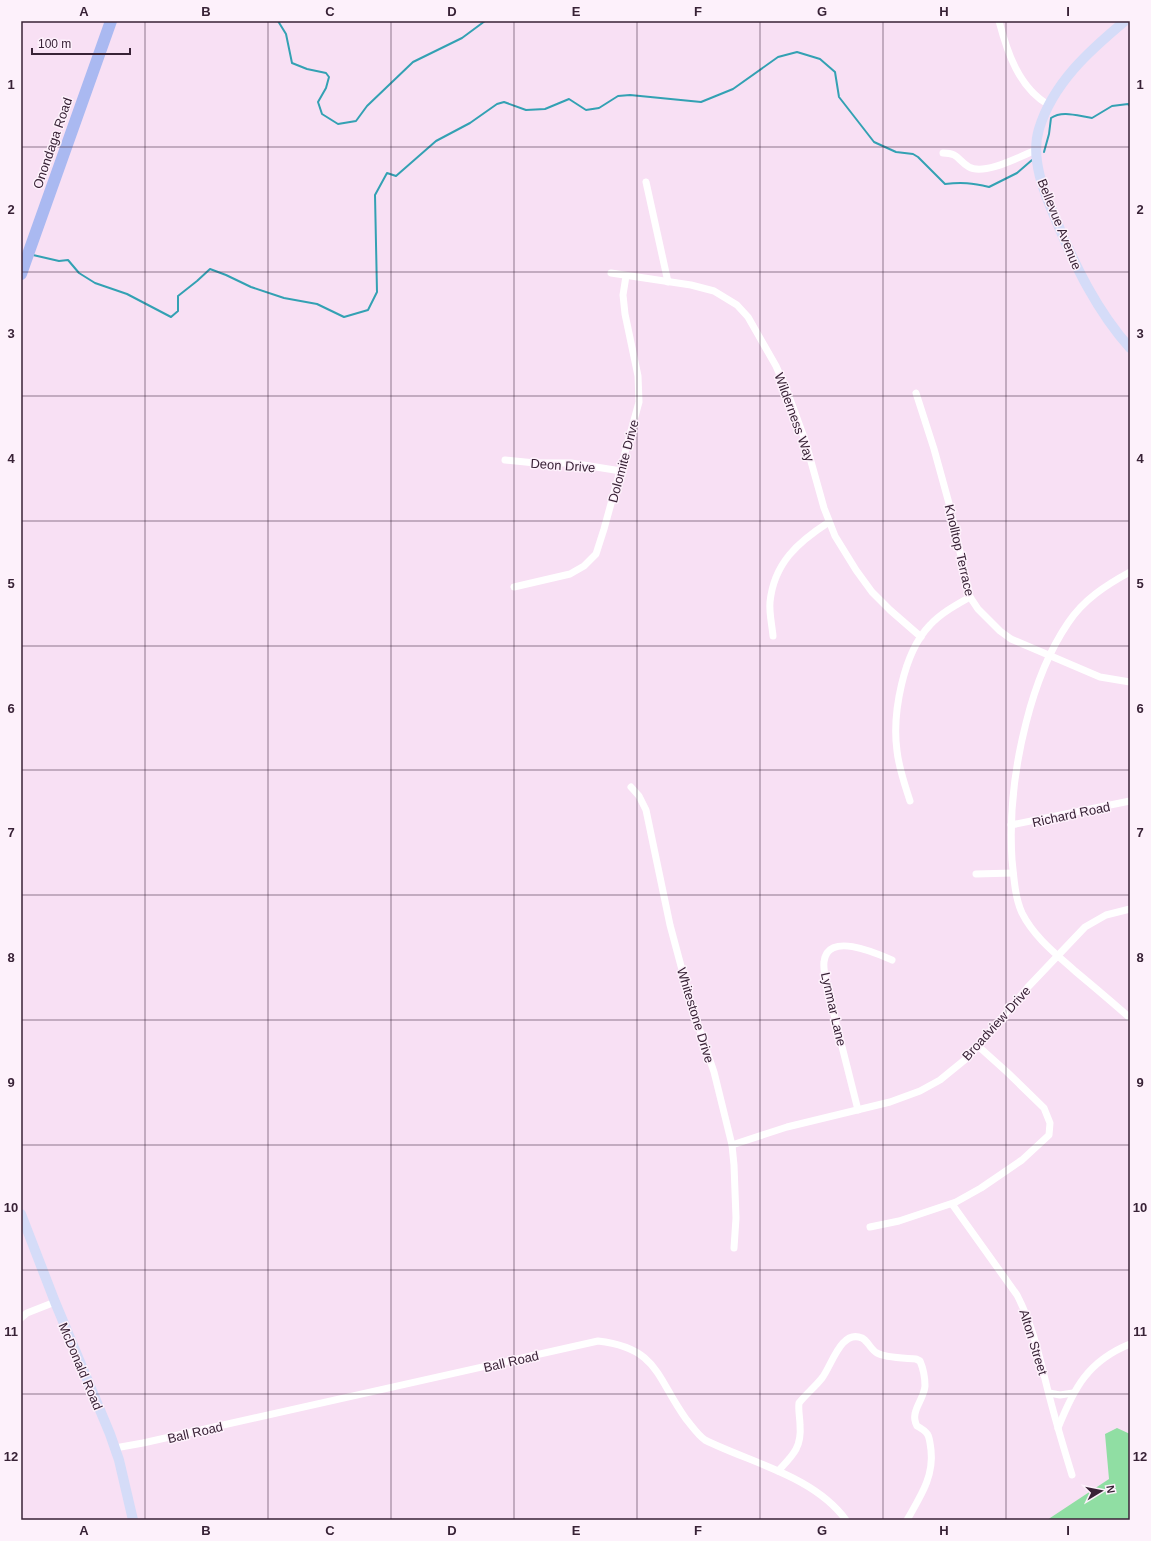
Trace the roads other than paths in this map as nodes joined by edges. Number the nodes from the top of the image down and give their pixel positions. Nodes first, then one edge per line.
1 (111, 21) edge
2 (999, 21) edge
3 (1125, 21) edge
4 (1049, 105) junction
5 (1036, 150) junction
6 (943, 153) dead end
7 (646, 182) dead end
8 (21, 274) edge
9 (611, 274) dead end
10 (626, 276) junction
11 (668, 282) junction
12 (1130, 348) edge
13 (916, 393) dead end
14 (505, 460) dead end
15 (621, 471) junction
16 (829, 522) junction
17 (1130, 572) edge
18 (514, 588) dead end
19 (970, 597) junction
20 (774, 636) dead end
21 (921, 637) junction
22 (1050, 654) junction
23 (1130, 682) edge
24 (631, 787) dead end
25 (1130, 801) edge
26 (910, 802) dead end
27 (1012, 825) junction
28 (1013, 873) junction
29 (976, 874) dead end
30 (1130, 909) edge
31 (1058, 956) junction
32 (892, 960) dead end
33 (1130, 1018) edge
34 (978, 1046) junction
35 (858, 1110) junction
36 (732, 1144) junction
37 (952, 1204) junction
38 (21, 1214) edge
39 (870, 1227) dead end
40 (734, 1248) dead end
41 (55, 1302) junction
42 (21, 1318) edge
43 (1130, 1344) edge
44 (1049, 1393) junction
45 (1073, 1393) junction
46 (1058, 1428) junction
47 (115, 1448) junction
48 (778, 1472) junction
49 (1072, 1475) dead end
50 (133, 1520) edge
51 (846, 1520) edge
52 (907, 1520) edge

1 - 8 main road, Onondaga Road
2 - 4 street
3 - 4 street, Bellevue Avenue
4 - 5 street, Bellevue Avenue
5 - 6 street
5 - 12 street, Bellevue Avenue
7 - 11 street
9 - 10 street, Wilderness Way
10 - 11 street, Wilderness Way
10 - 15 street, Dolomite Drive
11 - 16 street, Wilderness Way
13 - 19 street, Knolltop Terrace
14 - 15 street, Deon Drive
15 - 18 street, Dolomite Drive
16 - 20 street
16 - 21 street, Wilderness Way
17 - 22 street
19 - 21 street
19 - 22 street, Knolltop Terrace
21 - 26 street
22 - 23 street, Knolltop Terrace
22 - 27 street
24 - 36 street, Whitestone Drive
25 - 27 street, Richard Road
27 - 28 street
28 - 29 street
28 - 31 street
30 - 31 street, Broadview Drive
31 - 33 street
31 - 34 street, Broadview Drive
32 - 35 street, Lynmar Lane
34 - 35 street, Broadview Drive
34 - 37 street
35 - 36 street, Broadview Drive
36 - 40 street, Whitestone Drive
37 - 39 street
37 - 44 street, Alton Street
38 - 41 street, McDonald Road
41 - 42 street
41 - 47 street, McDonald Road
43 - 45 street
44 - 45 street
44 - 46 street, Alton Street
45 - 46 street
46 - 49 street, Alton Street
47 - 48 street, Ball Road
47 - 50 street, McDonald Road
48 - 51 street, Ball Road
48 - 52 street

